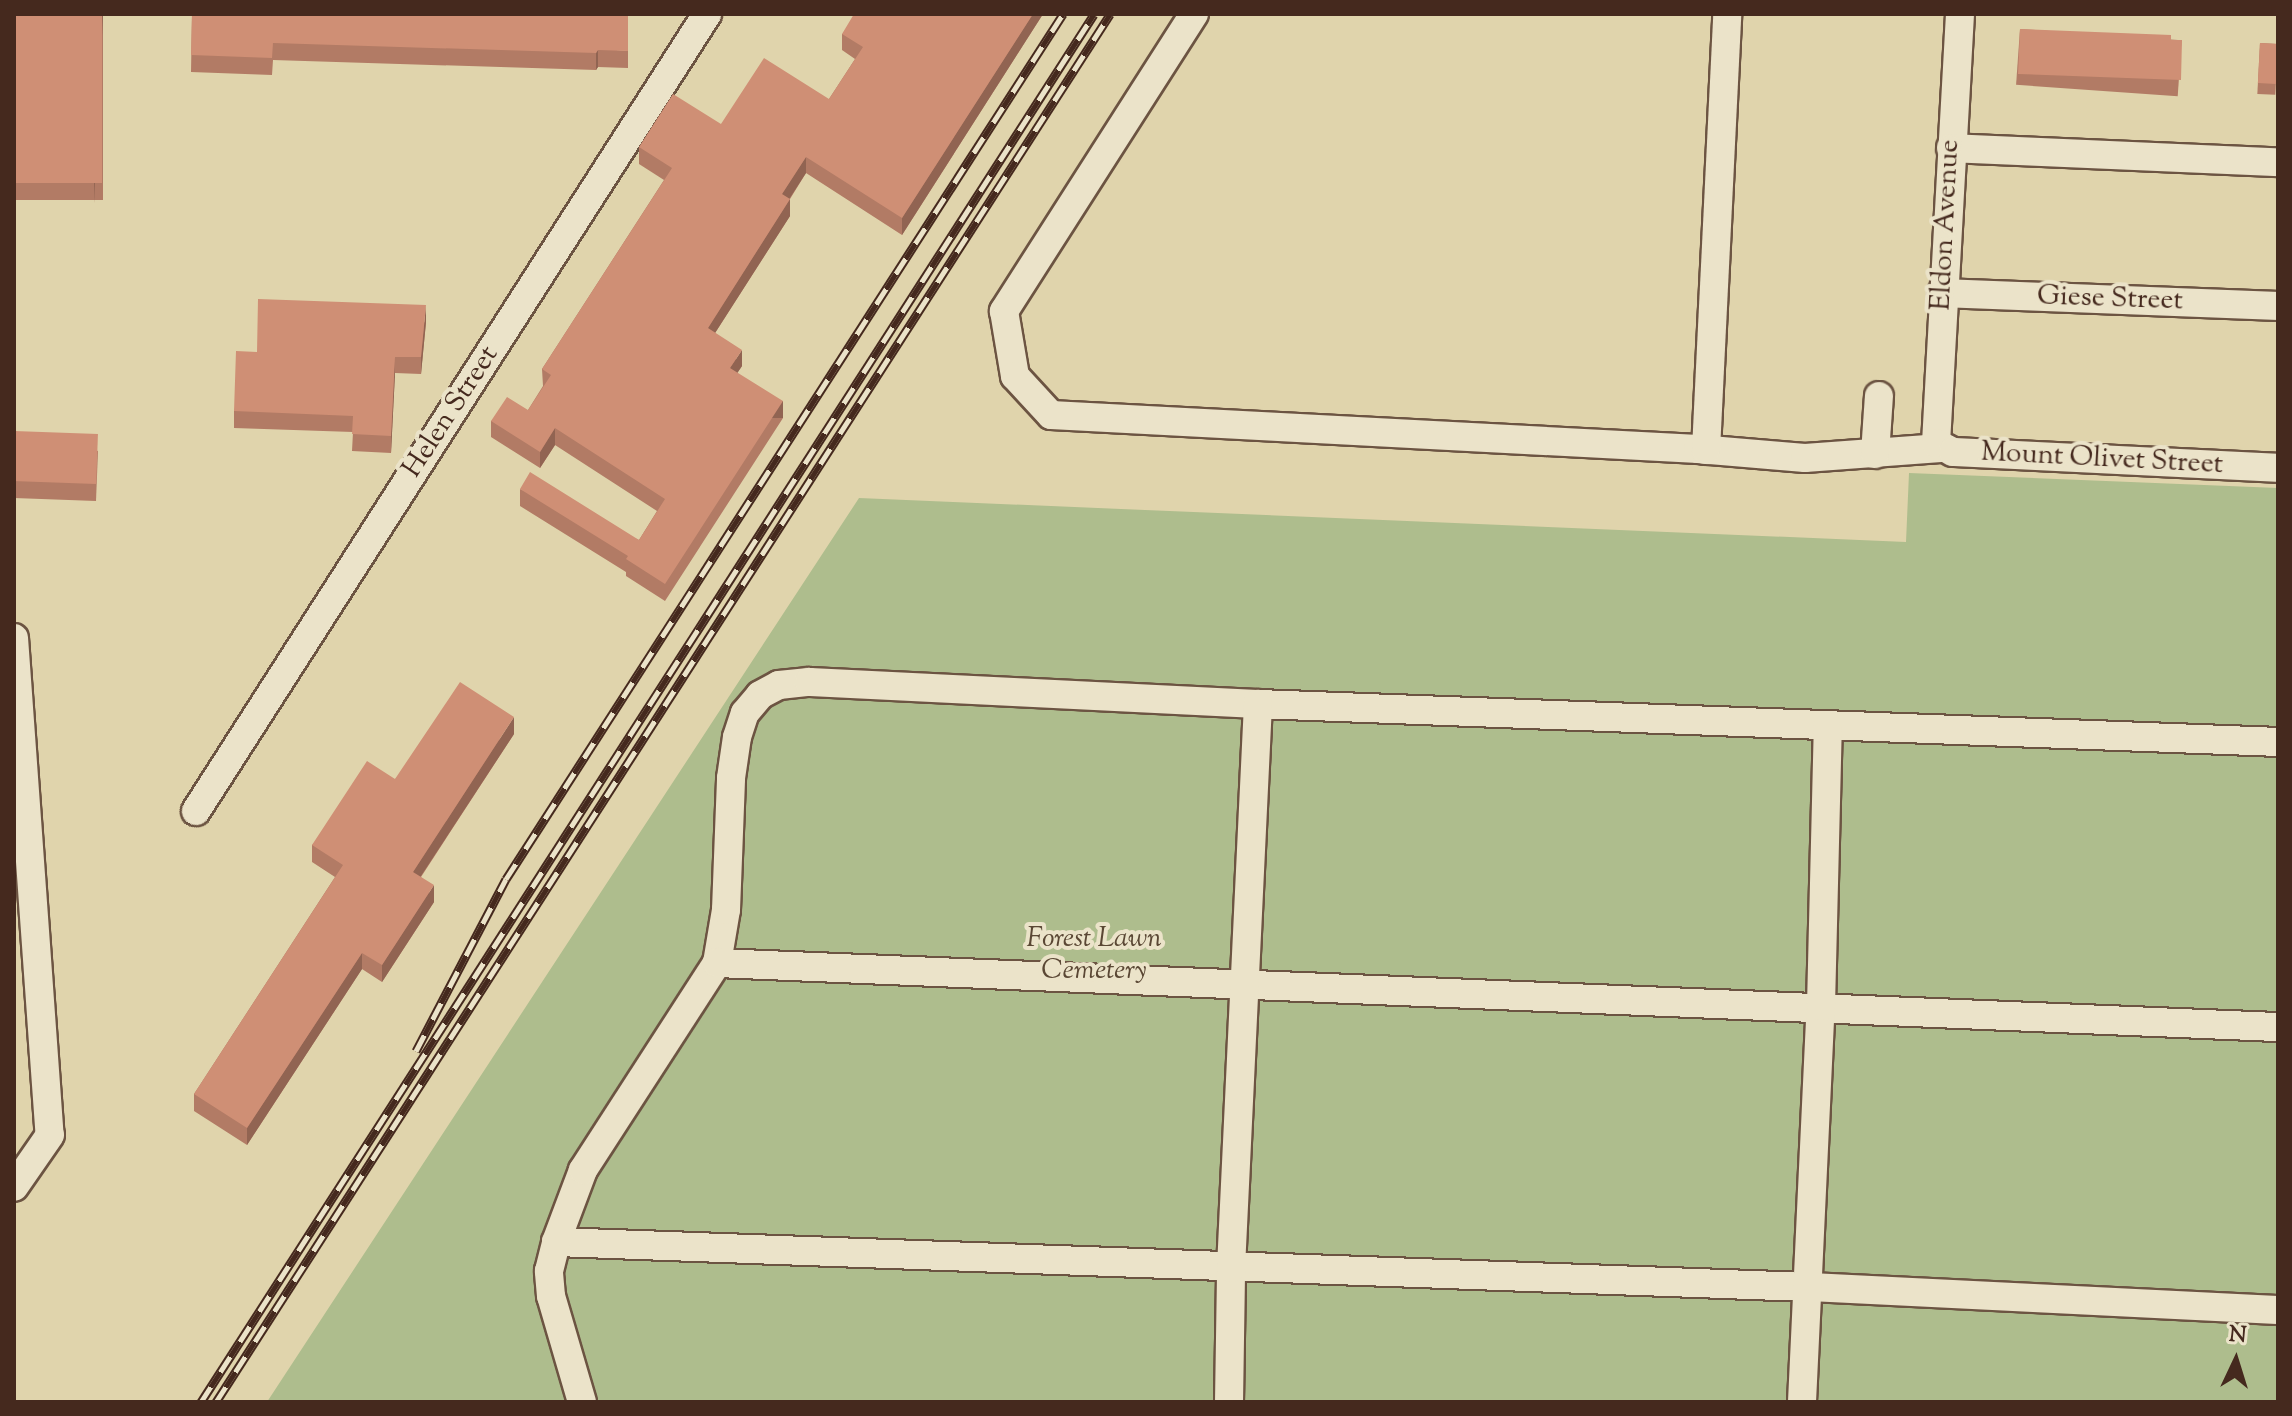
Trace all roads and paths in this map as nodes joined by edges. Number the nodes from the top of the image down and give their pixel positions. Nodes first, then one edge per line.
1 (707, 14) edge
2 (1194, 14) edge
3 (1727, 14) edge
4 (1960, 14) edge
5 (1951, 148) junction
6 (2278, 162) edge
7 (1942, 293) junction
8 (2278, 306) edge
9 (1879, 396) dead end
10 (1938, 442) junction
11 (1706, 450) junction
12 (1875, 454) junction
13 (2278, 468) edge
14 (14, 638) edge
15 (1258, 704) junction
16 (1828, 727) junction
17 (2278, 742) edge
18 (196, 811) dead end
19 (717, 963) junction
20 (1243, 986) junction
21 (1821, 1006) junction
22 (2278, 1027) edge
23 (14, 1187) edge
24 (556, 1242) junction
25 (1231, 1268) junction
26 (1809, 1287) junction
27 (2278, 1310) edge
28 (582, 1402) edge
29 (1229, 1402) edge
30 (1802, 1402) edge

1 - 18 street, Helen Street
2 - 11 street, Mount Olivet Street
3 - 11 street
4 - 5 street, Eldon Avenue
5 - 6 street
5 - 7 street, Eldon Avenue
7 - 8 street, Giese Street
7 - 10 street, Eldon Avenue
9 - 12 street
10 - 12 street, Mount Olivet Street
10 - 13 street, Mount Olivet Street
11 - 12 street, Mount Olivet Street
14 - 23 street
15 - 16 street
15 - 19 street
15 - 20 street
16 - 17 street
16 - 21 street
19 - 20 street
19 - 24 street
20 - 21 street
20 - 25 street
21 - 22 street
21 - 26 street
24 - 25 street
24 - 28 street
25 - 26 street
25 - 29 street
26 - 27 street
26 - 30 street

